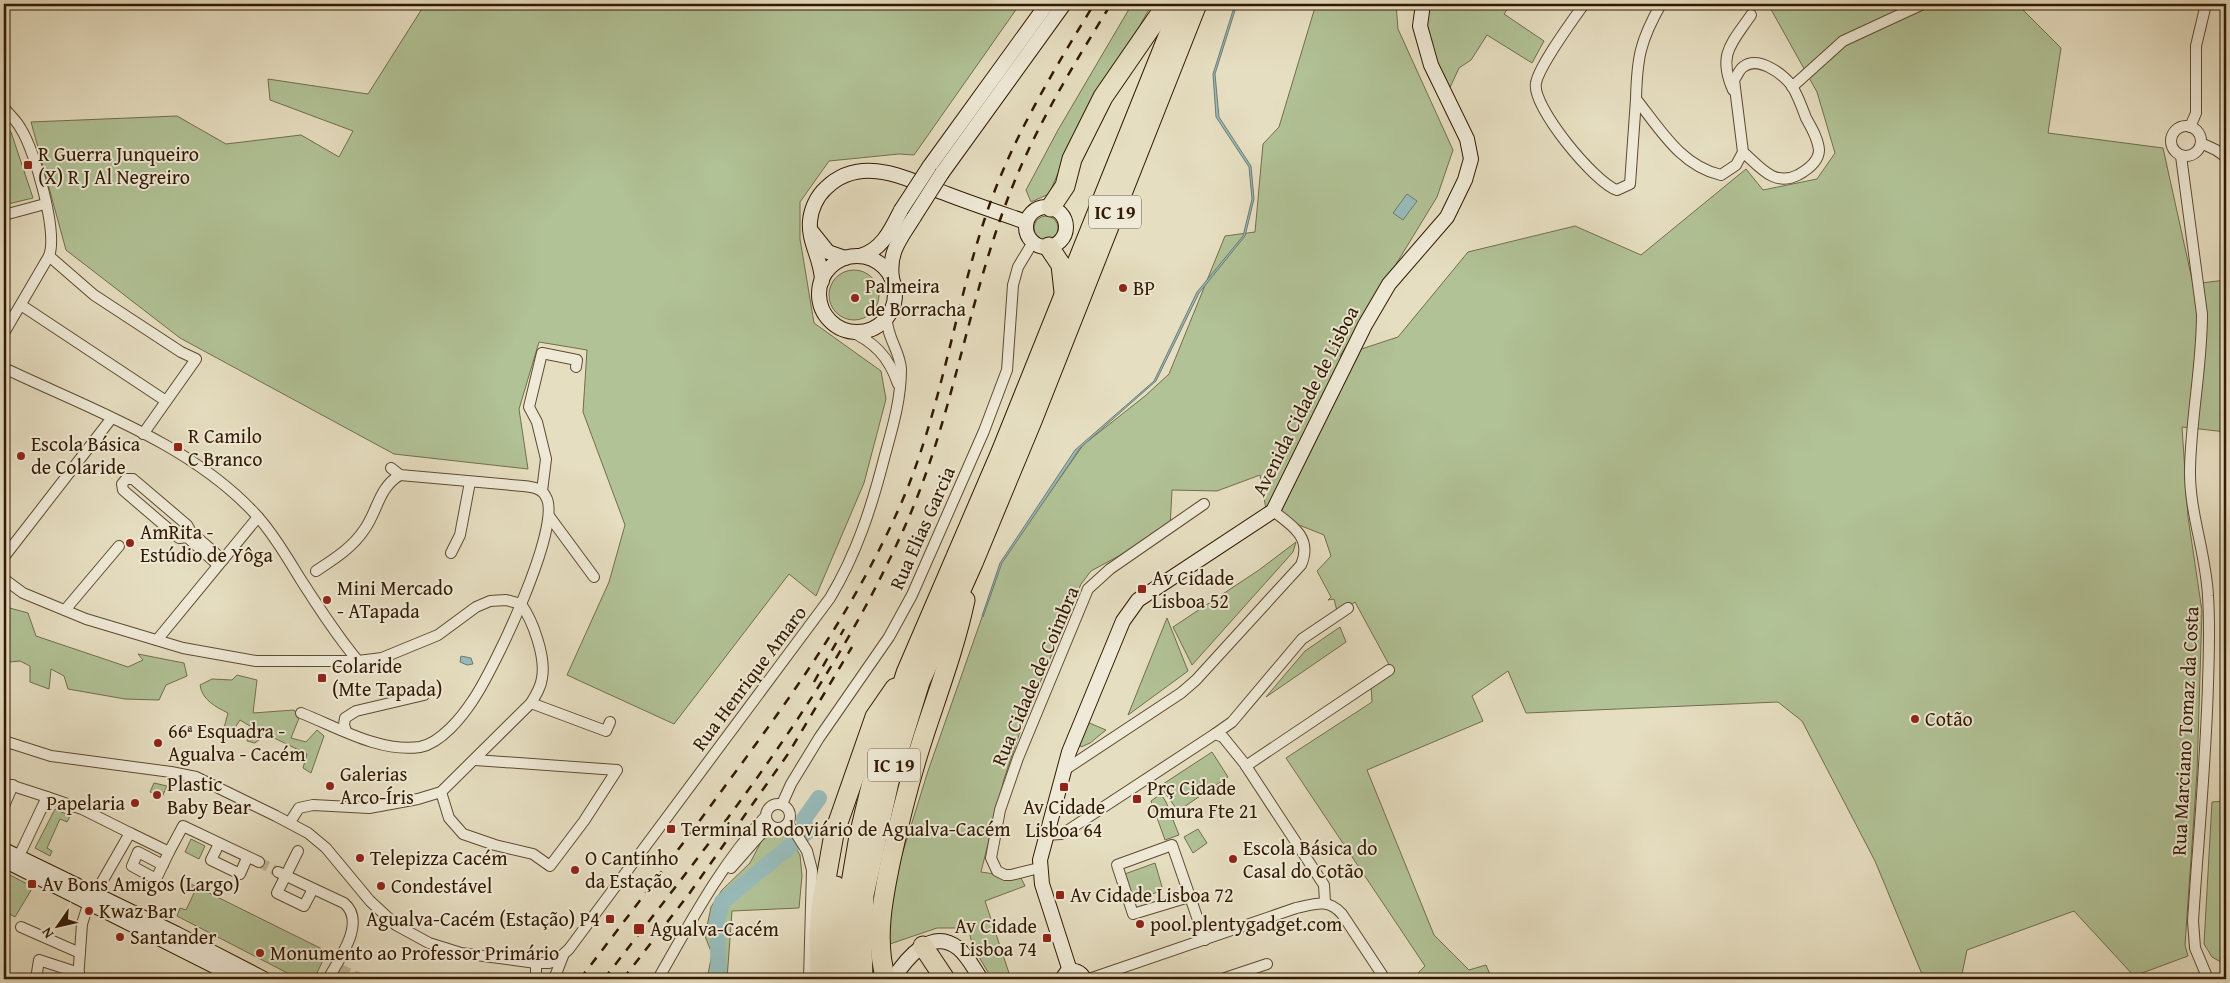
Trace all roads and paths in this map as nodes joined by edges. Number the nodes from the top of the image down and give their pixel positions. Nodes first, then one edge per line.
1 (1047, 4) edge
2 (1064, 4) edge
3 (1167, 4) edge
4 (1181, 4) edge
5 (1198, 4) edge
6 (1423, 4) edge
7 (1584, 4) edge
8 (1662, 4) edge
9 (1922, 4) edge
10 (2206, 4) edge
11 (1751, 14) dead end
12 (1792, 87) junction
13 (1735, 95) junction
14 (1636, 99) junction
15 (4, 108) edge
16 (2190, 127) junction
17 (2201, 143) junction
18 (1744, 152) junction
19 (2181, 156) junction
20 (2226, 157) edge
21 (45, 204) junction
22 (1051, 207) junction
23 (4, 215) edge
24 (1026, 222) junction
25 (810, 230) junction
26 (1041, 245) junction
27 (49, 256) junction
28 (860, 256) junction
29 (845, 258) junction
30 (892, 278) junction
31 (822, 281) junction
32 (1064, 294) junction
33 (21, 305) junction
34 (887, 318) junction
35 (847, 330) junction
36 (4, 333) edge
37 (576, 367) dead end
38 (4, 368) edge
39 (900, 390) junction
40 (166, 401) junction
41 (111, 419) junction
42 (143, 434) junction
43 (391, 468) dead end
44 (400, 475) junction
45 (470, 482) junction
46 (542, 492) junction
47 (1204, 504) dead end
48 (1273, 511) junction
49 (549, 516) junction
50 (258, 517) junction
51 (119, 546) dead end
52 (451, 552) dead end
53 (4, 557) edge
54 (221, 563) junction
55 (973, 563) junction
56 (316, 571) dead end
57 (594, 578) dead end
58 (4, 580) edge
59 (521, 604) junction
60 (1348, 608) dead end
61 (65, 610) junction
62 (157, 640) junction
63 (358, 661) junction
64 (1389, 670) dead end
65 (906, 673) junction
66 (424, 695) dead end
67 (531, 703) junction
68 (301, 713) dead end
69 (610, 722) dead end
70 (346, 731) junction
71 (1215, 734) junction
72 (4, 741) edge
73 (862, 755) junction
74 (475, 760) junction
75 (1246, 766) junction
76 (1062, 772) junction
77 (8, 784) edge
78 (441, 792) junction
79 (47, 797) junction
80 (782, 804) junction
81 (4, 806) edge
82 (766, 817) junction
83 (290, 822) junction
84 (786, 827) junction
85 (130, 833) junction
86 (1046, 835) junction
87 (219, 844) junction
88 (4, 850) edge
89 (298, 850) dead end
90 (169, 852) junction
91 (248, 858) junction
92 (4, 860) edge
93 (20, 862) junction
94 (260, 862) tunnel mouth
95 (163, 865) dead end
96 (1039, 868) junction
97 (282, 874) junction
98 (719, 879) junction
99 (313, 889) junction
100 (1189, 897) junction
101 (92, 898) junction
102 (1325, 902) junction
103 (21, 927) dead end
104 (1205, 940) junction
105 (923, 946) junction
106 (80, 953) junction
107 (563, 955) junction
108 (536, 963) junction
109 (1268, 964) dead end
110 (1066, 975) edge
111 (79, 976) edge
112 (2226, 977) edge
113 (255, 978) edge
114 (36, 979) edge
115 (240, 979) edge
116 (328, 979) edge
117 (536, 979) edge
118 (554, 979) edge
119 (658, 979) edge
120 (809, 979) edge
121 (820, 979) edge
122 (834, 979) edge
123 (846, 979) edge
124 (863, 979) edge
125 (886, 979) edge
126 (893, 979) edge
127 (945, 979) edge
128 (982, 979) edge
129 (1084, 979) edge
130 (1089, 979) edge
131 (1222, 979) edge
132 (1386, 979) edge
133 (2208, 979) edge
134 (2223, 979) edge

1 - 28 main road, bridge
2 - 30 main road, bridge
3 - 22 highway
4 - 32 highway, IC 19
5 - 55 highway, IC 19
6 - 48 main road, Avenida Cidade de Lisboa
7 - 14 street
8 - 14 street
9 - 12 street
10 - 16 street
11 - 13 street
12 - 13 street
12 - 18 street
13 - 18 street
14 - 18 street
15 - 21 street
16 - 17 street
16 - 19 street
17 - 19 street
17 - 20 street
19 - 133 street, Rua Marciano Tomaz da Costa
21 - 23 street
21 - 27 street
22 - 24 main road
22 - 26 main road
24 - 25 main road
24 - 26 main road
25 - 29 main road
25 - 31 main road
26 - 32 highway
26 - 80 street, Rua Elias Garcia
27 - 33 street
27 - 40 street
28 - 29 main road
28 - 30 main road
29 - 31 main road
30 - 34 main road
31 - 35 main road
32 - 65 highway, IC 19
33 - 36 street
33 - 40 street
34 - 35 main road
34 - 39 street, Rua Henrique Amaro
35 - 39 street
37 - 46 street
38 - 41 street
39 - 107 street, Rua Henrique Amaro
40 - 42 street
41 - 42 street
41 - 53 street
42 - 50 street
43 - 44 street
44 - 45 street
44 - 56 street
45 - 46 street
45 - 52 street
46 - 49 street
47 - 96 street, Rua Cidade de Coimbra
48 - 76 main road, Avenida Cidade de Lisboa
48 - 76 street
49 - 57 street
49 - 59 street
50 - 54 street
50 - 63 street
51 - 61 street
54 - 54 street
54 - 62 street
55 - 124 highway, IC 19
55 - 125 highway
58 - 61 street
59 - 63 street
59 - 67 street
59 - 70 street
60 - 71 street
61 - 62 street
62 - 63 street
64 - 75 street
65 - 73 highway
65 - 123 highway, IC 19
66 - 70 street
67 - 69 street
67 - 74 street
68 - 70 street
71 - 75 street
71 - 86 street
72 - 83 street
73 - 121 highway
73 - 122 highway
74 - 78 street
74 - 78 street
75 - 102 street
76 - 86 main road, Avenida Cidade de Lisboa
77 - 79 street
77 - 81 street
78 - 83 street
79 - 85 street
79 - 93 street
80 - 82 street
80 - 84 street
82 - 84 street
82 - 98 street
83 - 108 street
84 - 98 street
84 - 120 street
85 - 90 street
85 - 101 street
86 - 96 main road, Avenida Cidade de Lisboa
87 - 90 street
87 - 91 street
87 - 91 street
88 - 93 main road
89 - 97 street
90 - 95 street
91 - 94 street
92 - 93 main road
93 - 101 main road
96 - 110 main road, Avenida Cidade de Lisboa
97 - 99 street
97 - 99 street
98 - 119 street
99 - 116 street
100 - 100 street
100 - 104 street
101 - 106 street
101 - 113 main road
101 - 115 main road
102 - 104 street
102 - 132 street
103 - 106 street
104 - 130 street
105 - 126 main road
105 - 127 highway
105 - 128 main road
106 - 111 street
107 - 108 street
107 - 118 street, Rua Henrique Amaro
108 - 117 street
109 - 131 street
110 - 129 main road
111 - 114 street
112 - 134 street

